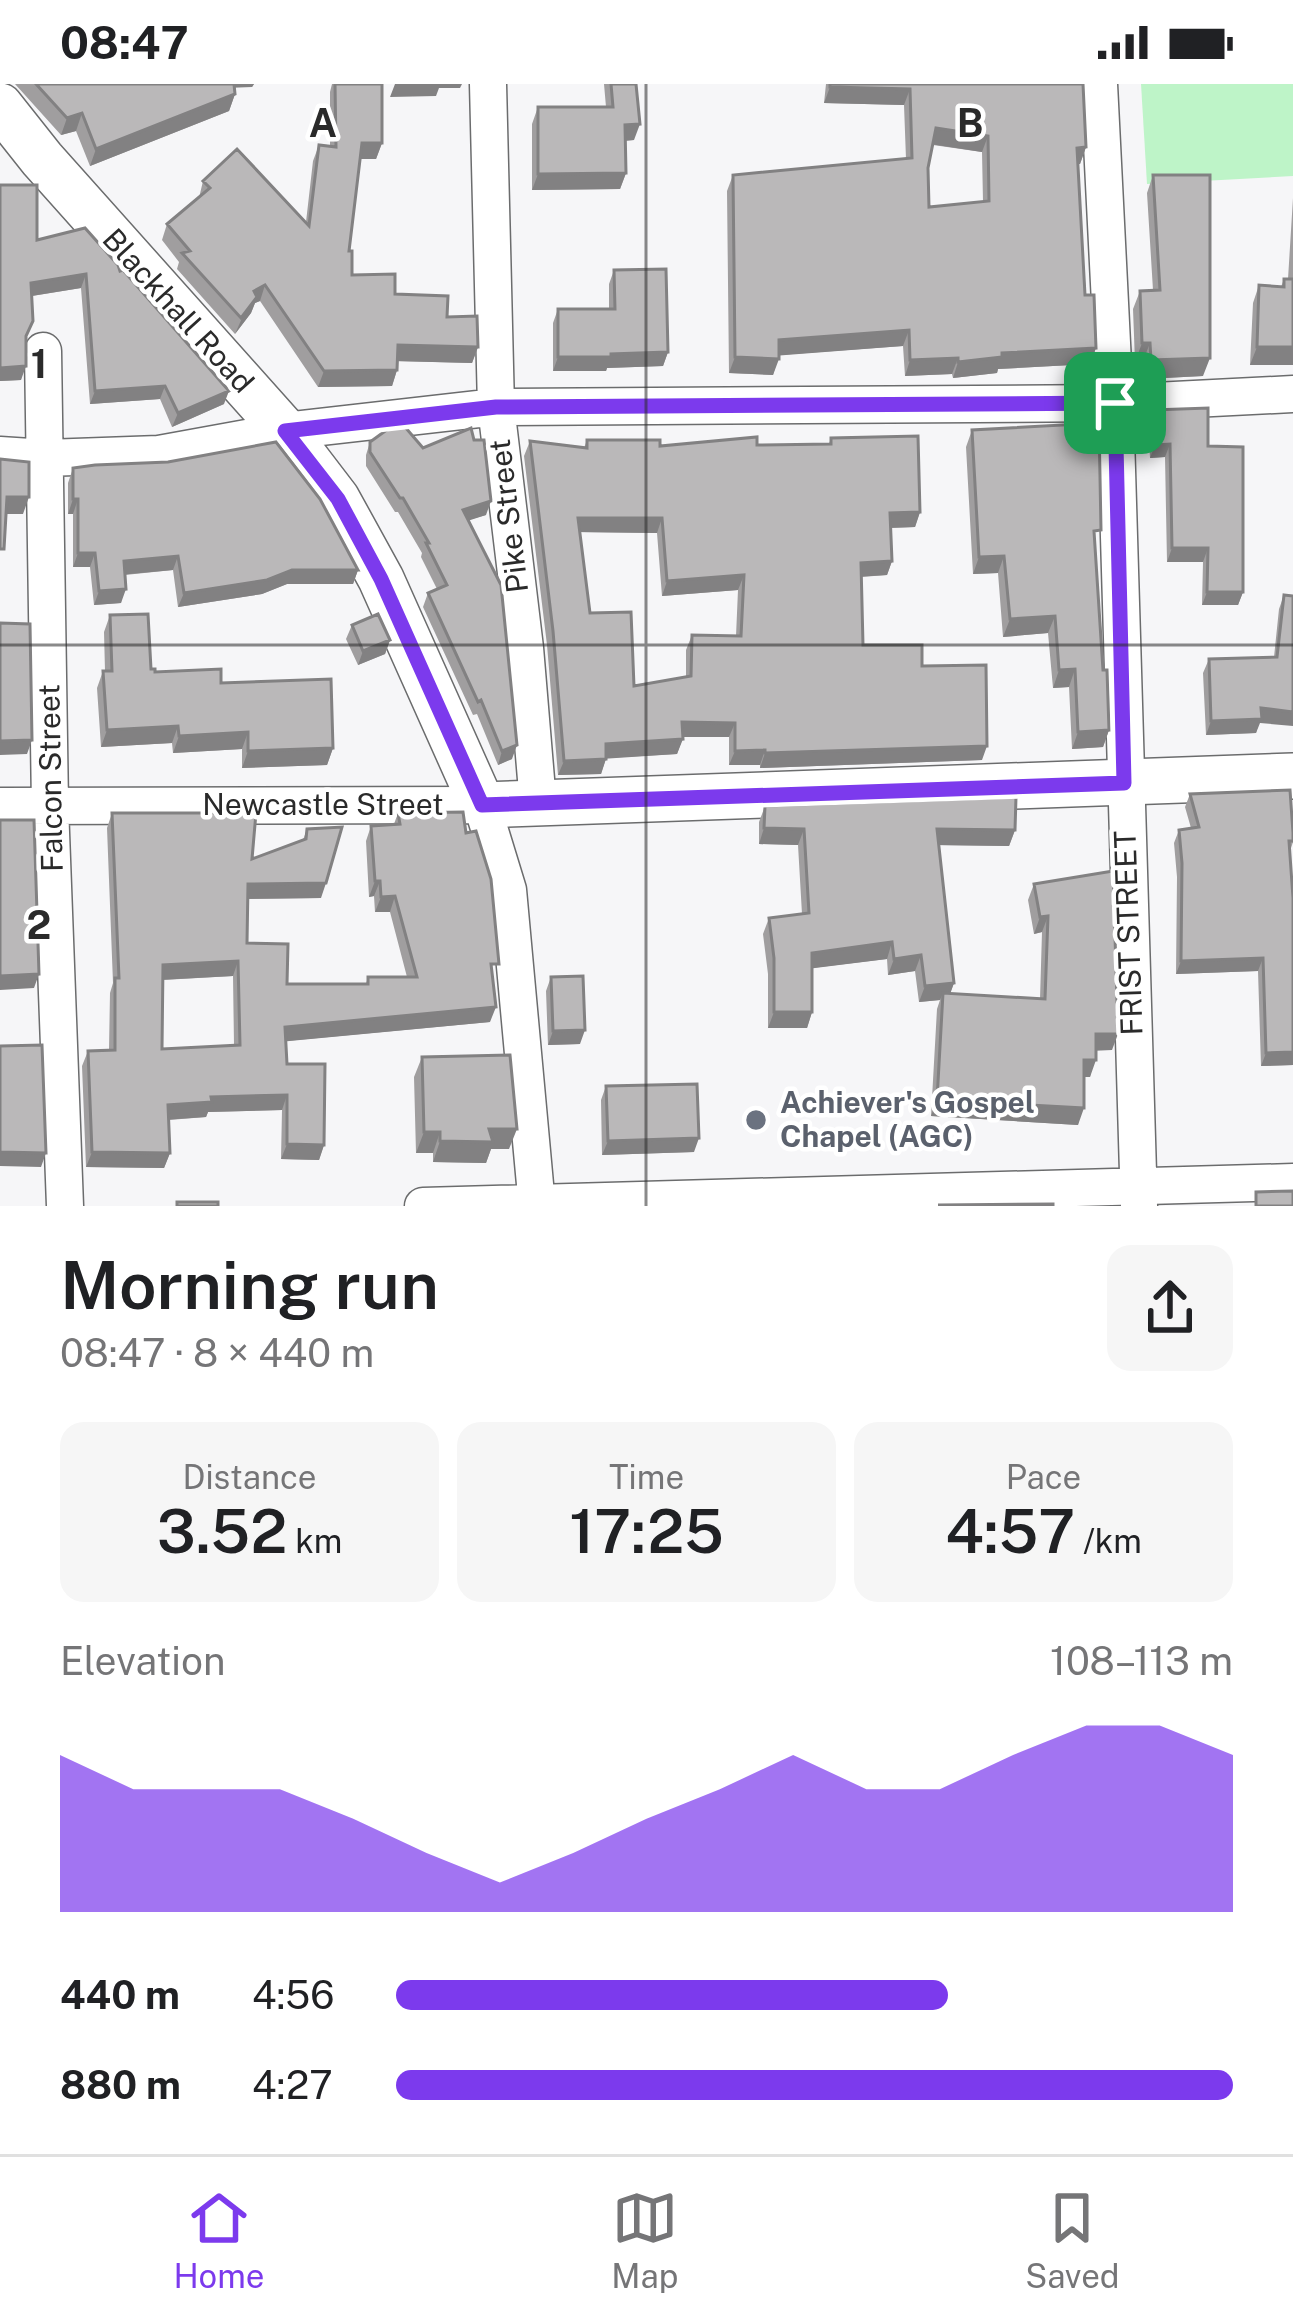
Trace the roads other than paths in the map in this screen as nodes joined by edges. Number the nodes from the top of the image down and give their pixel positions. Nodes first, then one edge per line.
1 (488, 84) edge
2 (1099, 84) edge
3 (0, 106) edge
4 (43, 351) dead end
5 (1293, 394) edge
6 (1115, 403) junction
7 (496, 407) junction
8 (285, 431) junction
9 (0, 454) edge
10 (46, 458) junction
11 (1293, 776) edge
12 (1124, 783) junction
13 (538, 802) junction
14 (482, 805) junction
15 (0, 806) edge
16 (50, 806) junction
17 (1293, 1182) edge
18 (1138, 1197) edge
19 (537, 1204) edge
20 (65, 1206) edge
21 (423, 1206) edge

1 - 7 street, Pike Street
2 - 6 street, FRIST STREET
3 - 8 street, Blackhall Road
4 - 10 street, Falcon Street
5 - 6 street
6 - 7 street
6 - 12 street, FRIST STREET
7 - 8 street
7 - 13 street, Pike Street
8 - 10 street
8 - 14 street, Blackhall Road
9 - 10 street
10 - 16 street, Falcon Street
11 - 12 street, Newcastle Street
12 - 13 street, Newcastle Street
12 - 18 street, FRIST STREET
13 - 14 street, Newcastle Street
14 - 16 street, Newcastle Street
14 - 19 street, Blackhall Road
15 - 16 street, Newcastle Street
16 - 20 street, Falcon Street
17 - 18 street
18 - 19 street
19 - 21 street

